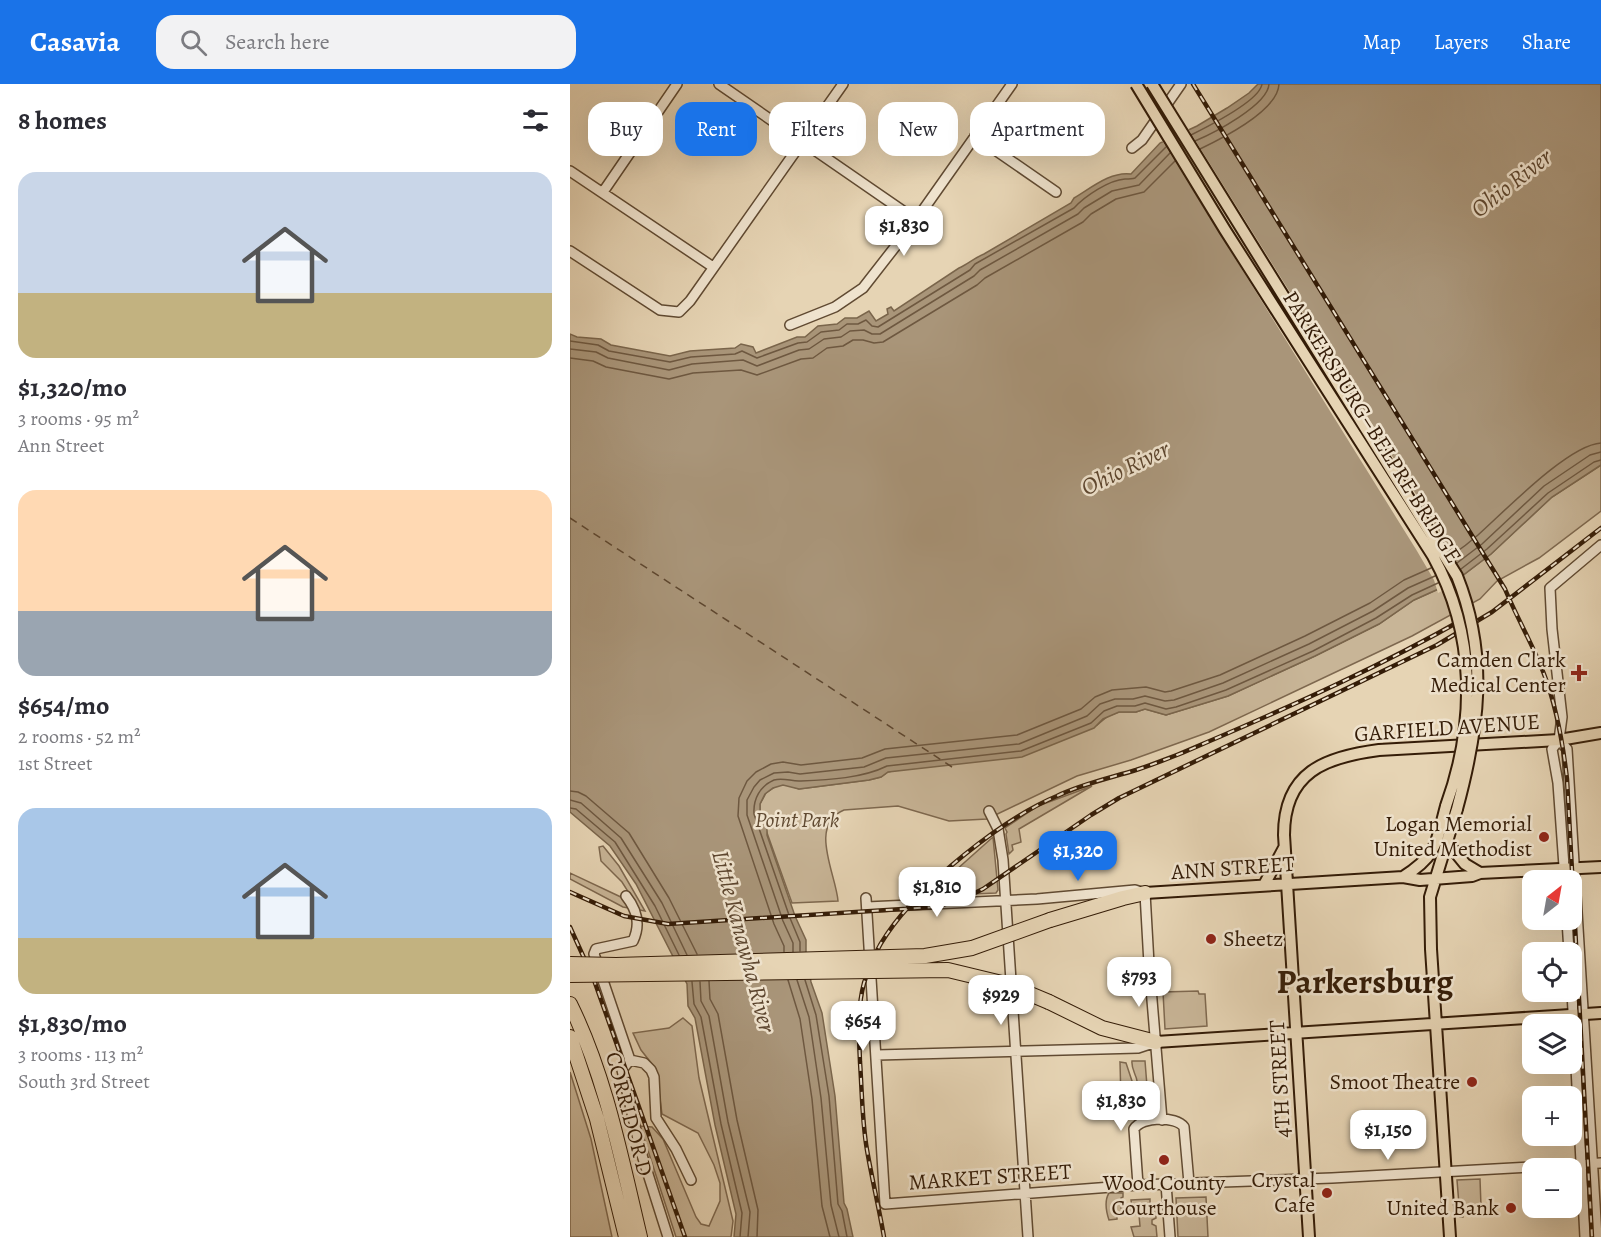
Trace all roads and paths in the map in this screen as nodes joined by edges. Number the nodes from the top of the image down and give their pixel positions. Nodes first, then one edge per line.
1 (677, 84) edge
2 (719, 84) edge
3 (843, 84) edge
4 (1012, 84) edge
5 (1136, 84) edge
6 (1152, 84) edge
7 (1181, 84) edge
8 (831, 102) edge
9 (999, 102) edge
10 (769, 119) edge
11 (970, 143) edge
12 (1132, 148) dead end
13 (793, 156) edge
14 (823, 156) edge
15 (1004, 156) edge
16 (570, 171) edge
17 (603, 192) junction
18 (1056, 192) dead end
19 (916, 220) junction
20 (570, 251) edge
21 (713, 267) junction
22 (790, 325) dead end
23 (1601, 545) edge
24 (1601, 733) edge
25 (1559, 740) junction
26 (1452, 808) junction
27 (989, 811) dead end
28 (1447, 842) junction
29 (1285, 844) junction
30 (1601, 867) edge
31 (1570, 868) junction
32 (1480, 873) junction
33 (1403, 877) junction
34 (1436, 879) junction
35 (1420, 880) junction
36 (1288, 883) junction
37 (1264, 885) junction
38 (1145, 893) junction
39 (626, 896) dead end
40 (1430, 897) junction
41 (1006, 901) junction
42 (570, 964) edge
43 (570, 975) edge
44 (570, 1004) edge
45 (1601, 1013) edge
46 (1579, 1014) edge
47 (1582, 1015) edge
48 (1522, 1018) edge
49 (1437, 1023) junction
50 (1297, 1034) junction
51 (570, 1037) edge
52 (1156, 1042) junction
53 (1582, 1049) edge
54 (1016, 1051) junction
55 (877, 1055) junction
56 (630, 1059) junction
57 (1162, 1120) junction
58 (1592, 1163) edge
59 (1446, 1171) junction
60 (1305, 1178) junction
61 (691, 1180) dead end
62 (1166, 1184) junction
63 (1189, 1184) junction
64 (1138, 1185) junction
65 (1025, 1193) junction
66 (626, 1237) edge
67 (640, 1237) edge
68 (668, 1237) edge
69 (1028, 1237) edge
70 (1170, 1237) edge
71 (1309, 1237) edge
72 (1450, 1237) edge
73 (1585, 1237) edge
74 (1597, 1237) edge

1 - 17 street
2 - 10 street
3 - 8 street
4 - 9 street
5 - 26 main road, PARKERSBURG–BELPRE BRIDGE, bridge
6 - 26 main road, PARKERSBURG–BELPRE BRIDGE, bridge
7 - 12 street
11 - 19 street
13 - 21 street
14 - 19 street
15 - 18 street
16 - 17 street
17 - 21 street
19 - 22 street
20 - 21 street
23 - 25 street
24 - 25 main road, GARFIELD AVENUE
25 - 29 main road, GARFIELD AVENUE
25 - 31 street
25 - 31 street
26 - 28 main road, PARKERSBURG–BELPRE BRIDGE
26 - 33 main road, PARKERSBURG–BELPRE BRIDGE
27 - 41 street
28 - 32 main road
28 - 34 main road, PARKERSBURG–BELPRE BRIDGE
29 - 36 main road, GARFIELD AVENUE
29 - 37 main road
30 - 31 main road, ANN STREET
31 - 32 main road, ANN STREET
31 - 46 street
32 - 34 main road, ANN STREET
33 - 35 main road, ANN STREET
33 - 36 main road, ANN STREET
34 - 35 main road, ANN STREET
34 - 40 main road, PARKERSBURG–BELPRE BRIDGE
35 - 40 main road
36 - 37 main road, ANN STREET
36 - 50 main road, 4TH STREET
37 - 38 main road, ANN STREET
38 - 41 street, ANN STREET
38 - 42 highway, bridge
38 - 52 street
39 - 56 street
40 - 49 main road
41 - 54 street
41 - 55 street, ANN STREET
43 - 52 highway, bridge
44 - 67 highway, CORRIDOR D
45 - 47 main road
48 - 49 main road
49 - 50 main road
49 - 59 main road
50 - 52 main road
50 - 60 main road, 4TH STREET
51 - 66 highway, CORRIDOR D
52 - 54 street
52 - 57 street
53 - 58 street
54 - 55 street
54 - 65 street
55 - 65 street, MARKET STREET
56 - 61 street
56 - 68 street
57 - 63 street
57 - 64 street
58 - 59 street, MARKET STREET
58 - 73 street
58 - 74 street
59 - 60 street, MARKET STREET
59 - 72 main road
60 - 63 street, MARKET STREET
60 - 71 main road, 4TH STREET
62 - 63 street, MARKET STREET
62 - 64 street, MARKET STREET
62 - 70 street
64 - 65 street, MARKET STREET
65 - 69 street

